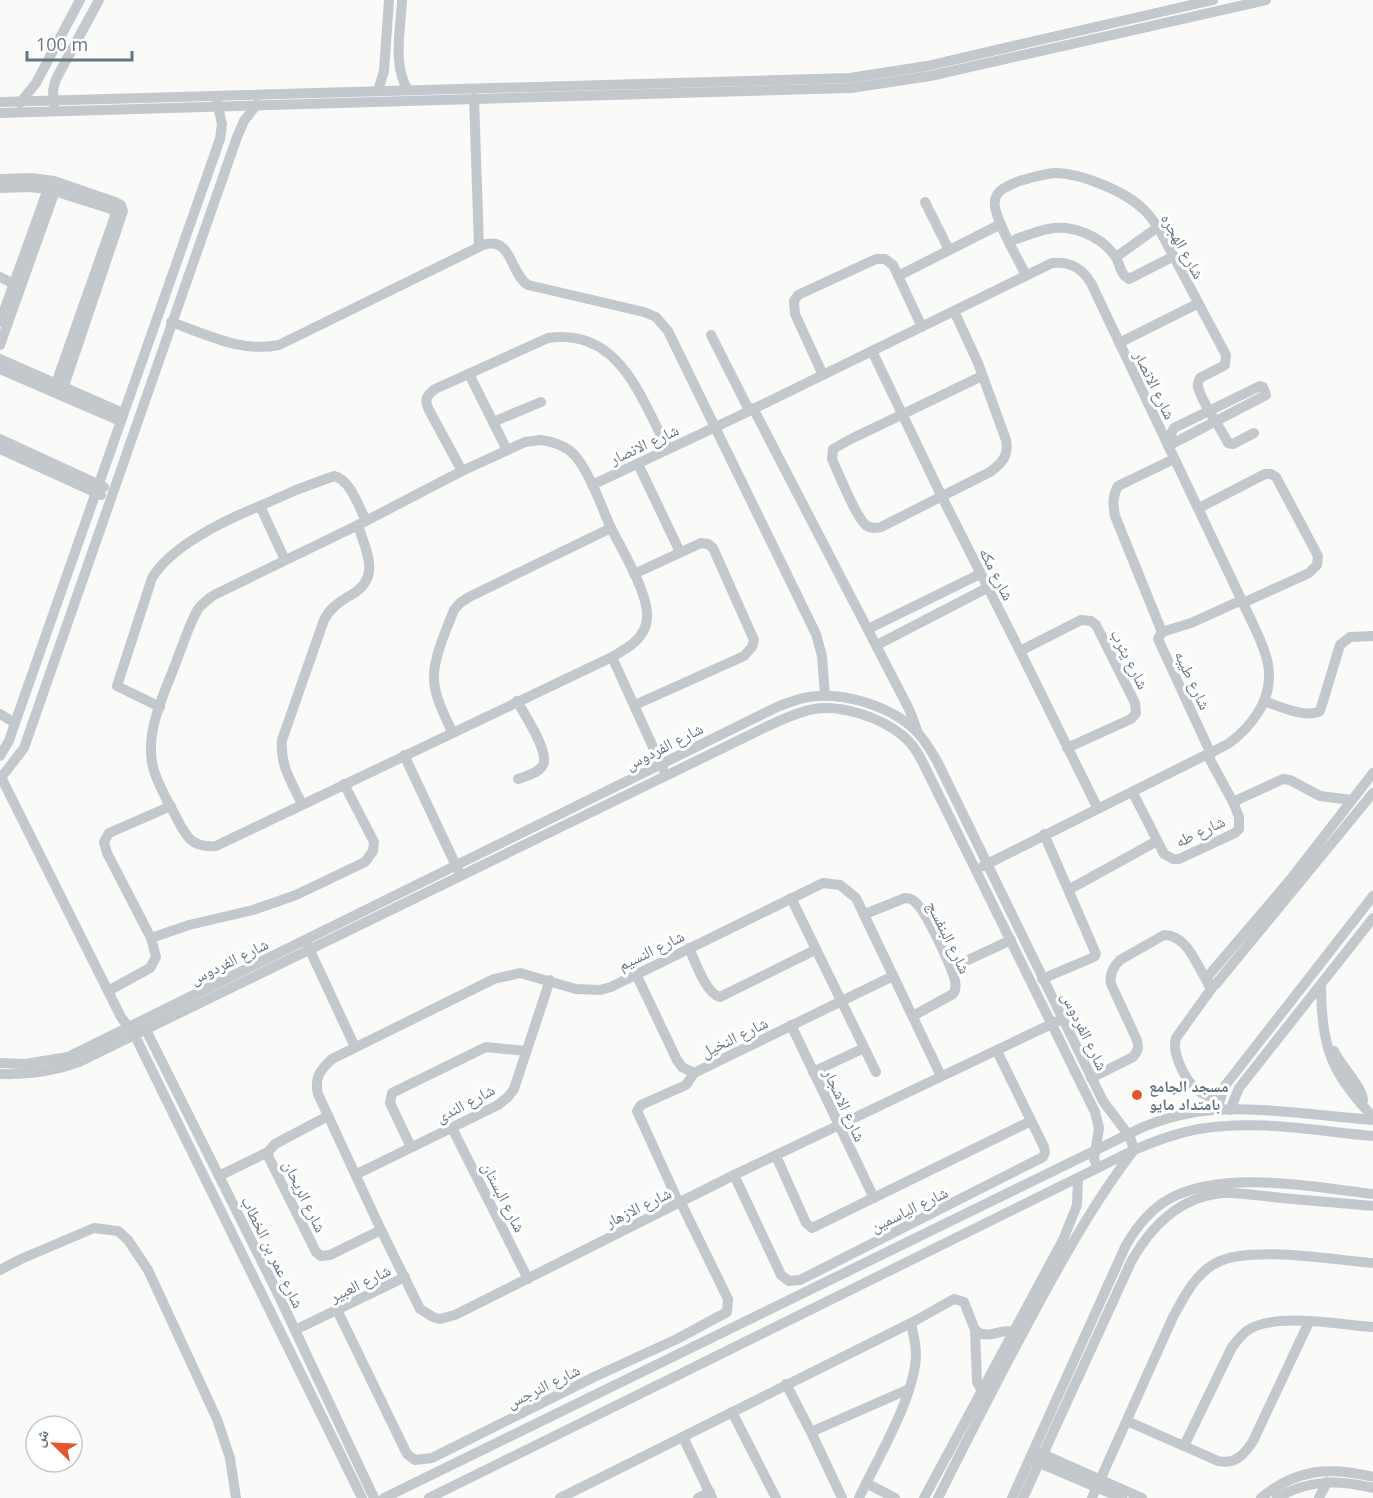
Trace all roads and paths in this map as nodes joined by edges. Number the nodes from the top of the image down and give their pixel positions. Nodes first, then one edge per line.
1 (80, 0) edge
2 (99, 0) edge
3 (388, 0) edge
4 (402, 0) edge
5 (1214, 0) edge
6 (1266, 0) edge
7 (408, 90) junction
8 (378, 91) junction
9 (264, 95) junction
10 (431, 95) junction
11 (474, 98) junction
12 (0, 102) edge
13 (217, 102) junction
14 (54, 105) junction
15 (254, 106) junction
16 (20, 107) junction
17 (0, 112) edge
18 (0, 179) edge
19 (0, 188) edge
20 (52, 190) junction
21 (925, 202) dead end
22 (116, 207) junction
23 (1001, 224) junction
24 (1158, 227) junction
25 (1016, 239) dead end
26 (479, 247) junction
27 (949, 250) junction
28 (1174, 256) junction
29 (1116, 257) junction
30 (1026, 275) junction
31 (898, 276) junction
32 (0, 278) edge
33 (0, 286) edge
34 (13, 287) junction
35 (1197, 304) junction
36 (954, 311) junction
37 (0, 321) edge
38 (171, 322) junction
39 (922, 327) junction
40 (711, 335) dead end
41 (1119, 343) junction
42 (0, 345) edge
43 (872, 351) junction
44 (0, 359) edge
45 (0, 369) edge
46 (469, 374) junction
47 (823, 375) junction
48 (982, 376) junction
49 (58, 390) junction
50 (541, 402) dead end
51 (751, 409) junction
52 (1210, 410) junction
53 (903, 414) junction
54 (122, 417) junction
55 (492, 422) junction
56 (1217, 422) junction
57 (715, 427) junction
58 (1254, 434) dead end
59 (0, 439) edge
60 (1170, 445) junction
61 (0, 449) edge
62 (668, 449) junction
63 (507, 450) junction
64 (1174, 459) junction
65 (638, 464) junction
66 (462, 471) junction
67 (592, 485) junction
68 (96, 488) junction
69 (111, 495) junction
70 (942, 497) junction
71 (260, 506) junction
72 (1198, 508) junction
73 (362, 523) junction
74 (611, 528) junction
75 (680, 552) junction
76 (285, 560) junction
77 (634, 574) junction
78 (980, 574) junction
79 (987, 588) junction
80 (1242, 602) junction
81 (868, 629) junction
82 (1162, 632) junction
83 (1373, 636) edge
84 (876, 645) junction
85 (1020, 651) junction
86 (612, 657) junction
87 (825, 696) junction
88 (517, 701) junction
89 (1264, 701) junction
90 (635, 705) junction
91 (160, 707) junction
92 (0, 714) edge
93 (15, 723) junction
94 (452, 732) junction
95 (918, 733) junction
96 (1067, 748) junction
97 (404, 755) junction
98 (1210, 755) junction
99 (0, 756) edge
100 (664, 770) junction
101 (1373, 773) edge
102 (1, 778) edge
103 (518, 779) dead end
104 (344, 784) junction
105 (1132, 793) junction
106 (1373, 793) edge
107 (1352, 800) junction
108 (1233, 802) junction
109 (302, 804) junction
110 (171, 806) junction
111 (1098, 809) junction
112 (1044, 834) junction
113 (1157, 841) junction
114 (988, 864) junction
115 (976, 870) junction
116 (459, 871) junction
117 (1070, 889) junction
118 (1373, 896) edge
119 (790, 898) junction
120 (865, 914) junction
121 (1373, 918) edge
122 (151, 938) junction
123 (1011, 940) junction
124 (307, 945) junction
125 (689, 948) junction
126 (815, 950) junction
127 (951, 968) junction
128 (636, 974) junction
129 (893, 976) junction
130 (1042, 979) junction
131 (550, 980) junction
132 (1210, 983) junction
133 (1321, 985) junction
134 (108, 990) junction
135 (841, 1001) junction
136 (913, 1016) junction
137 (1057, 1021) junction
138 (144, 1025) junction
139 (790, 1025) junction
140 (132, 1031) junction
141 (356, 1047) junction
142 (864, 1048) junction
143 (997, 1051) junction
144 (526, 1052) junction
145 (0, 1063) edge
146 (813, 1072) junction
147 (876, 1072) dead end
148 (694, 1073) junction
149 (0, 1074) edge
150 (941, 1076) junction
151 (1091, 1078) junction
152 (1218, 1106) junction
153 (1230, 1110) junction
154 (328, 1116) junction
155 (1373, 1119) edge
156 (1031, 1121) junction
157 (838, 1126) junction
158 (452, 1128) junction
159 (1127, 1133) junction
160 (1373, 1136) edge
161 (411, 1147) junction
162 (1094, 1150) junction
163 (1134, 1150) junction
164 (268, 1152) junction
165 (776, 1156) junction
166 (1098, 1168) junction
167 (357, 1174) junction
168 (734, 1175) junction
169 (219, 1176) junction
170 (1078, 1178) junction
171 (1373, 1194) edge
172 (966, 1197) junction
173 (874, 1198) junction
174 (680, 1203) junction
175 (981, 1205) junction
176 (1373, 1206) edge
177 (381, 1230) junction
178 (259, 1257) junction
179 (248, 1263) junction
180 (1373, 1263) edge
181 (0, 1270) edge
182 (819, 1270) junction
183 (405, 1277) junction
184 (528, 1279) junction
185 (825, 1282) junction
186 (337, 1310) junction
187 (1309, 1322) junction
188 (910, 1323) junction
189 (1373, 1327) edge
190 (295, 1330) junction
191 (975, 1330) junction
192 (1017, 1333) junction
193 (677, 1339) junction
194 (1088, 1341) junction
195 (682, 1352) junction
196 (786, 1384) junction
197 (909, 1389) junction
198 (985, 1392) junction
199 (732, 1412) junction
200 (1127, 1421) junction
201 (810, 1432) junction
202 (684, 1437) junction
203 (1184, 1446) junction
204 (1036, 1456) junction
205 (432, 1458) junction
206 (438, 1471) junction
207 (1373, 1477) edge
208 (1327, 1482) junction
209 (866, 1483) junction
210 (1098, 1483) junction
211 (1373, 1488) edge
212 (711, 1495) edge
213 (236, 1498) edge
214 (362, 1498) edge
215 (374, 1498) edge
216 (384, 1498) edge
217 (429, 1498) edge
218 (560, 1498) edge
219 (698, 1498) edge
220 (776, 1498) edge
221 (842, 1498) edge
222 (859, 1498) edge
223 (895, 1498) edge
224 (924, 1498) edge
225 (938, 1498) edge
226 (1012, 1498) edge
227 (1023, 1498) edge
228 (1092, 1498) edge
229 (1122, 1498) edge
230 (1142, 1498) edge
231 (1260, 1498) edge
232 (1277, 1498) edge
233 (1319, 1498) edge

1 - 16 street
2 - 14 street
3 - 8 street
4 - 7 street
5 - 10 street
6 - 11 street
7 - 8 street
7 - 10 street
8 - 9 street
9 - 13 street
9 - 15 street
10 - 11 street
10 - 15 street
11 - 26 street
12 - 16 street
13 - 14 street
13 - 15 street
13 - 54 street
14 - 16 street
15 - 38 street
16 - 17 street
18 - 22 street
19 - 20 street
20 - 22 street
20 - 34 street
20 - 42 street
21 - 27 street
22 - 49 street
23 - 24 street, شارع الهجره
23 - 27 street
23 - 30 street, شارع الهجره
24 - 28 street, شارع الهجره
24 - 29 street
25 - 29 street
26 - 38 street
26 - 57 street
27 - 31 street
28 - 29 street
28 - 35 street, شارع الهجره
30 - 36 street, شارع الانصار
30 - 41 street, شارع الانصار
31 - 39 street
31 - 47 street
32 - 34 street
33 - 34 street
34 - 37 street
35 - 41 street
35 - 52 street, شارع الهجره
36 - 39 street, شارع الانصار
36 - 48 street
38 - 69 street
39 - 43 street, شارع الانصار
40 - 51 street
41 - 60 street, شارع الانصار
43 - 47 street, شارع الانصار
43 - 53 street, شارع مكه
44 - 49 street
45 - 49 street
46 - 55 street
46 - 62 street
46 - 66 street
47 - 51 street, شارع الانصار
48 - 53 street
48 - 70 street
49 - 54 street
50 - 55 street
51 - 57 street, شارع الانصار
51 - 81 street
52 - 56 street
52 - 56 street
52 - 60 street
53 - 70 street, شارع مكه
53 - 70 street
54 - 68 street
55 - 63 street
56 - 58 street
56 - 60 street
57 - 62 street, شارع الانصار
57 - 87 street
59 - 68 street
60 - 64 street, شارع الانصار
61 - 68 street
62 - 65 street, شارع الانصار
63 - 66 street
63 - 67 street
64 - 72 street, شارع الانصار
64 - 82 street
65 - 67 street, شارع الانصار
65 - 75 street
66 - 73 street
67 - 74 street
68 - 69 street
68 - 93 street
69 - 102 street
70 - 78 street, شارع مكه
71 - 73 street
71 - 76 street
71 - 91 street
72 - 80 street, شارع الانصار
72 - 80 street, شارع طيبه
73 - 76 street
73 - 109 street
74 - 77 street
74 - 94 street
75 - 77 street
75 - 90 street
76 - 91 street
77 - 86 street
78 - 79 street, شارع مكه
78 - 81 street
79 - 84 street
79 - 85 street, شارع مكه
80 - 82 street, شارع طيبه
80 - 89 street, شارع الانصار
81 - 84 street
82 - 98 street, شارع طيبه
83 - 89 street
84 - 95 street
85 - 96 street, شارع مكه
85 - 96 street, شارع يثرب
86 - 88 street
86 - 90 street
87 - 95 street, شارع الفردوس
87 - 100 street, شارع الفردوس
88 - 94 street
88 - 103 street
89 - 98 street, شارع الانصار
90 - 100 street
91 - 110 street
92 - 93 street
93 - 99 street
94 - 97 street
95 - 114 street, شارع الفردوس
96 - 111 street, شارع مكه
97 - 104 street
97 - 116 street
98 - 105 street, شارع الانصار
98 - 108 street, شارع طه
100 - 115 street, شارع الفردوس
100 - 116 street, شارع الفردوس
101 - 107 street
102 - 134 street, شارع عمر بن الخطاب
104 - 109 street
104 - 122 street
105 - 111 street, شارع الانصار
105 - 113 street, شارع طه
106 - 132 street
107 - 108 street
107 - 132 street
108 - 113 street, شارع طه
109 - 110 street
110 - 122 street
111 - 112 street, شارع الانصار
112 - 114 street, شارع الانصار
112 - 117 street
113 - 117 street
114 - 115 street, شارع الانصار
114 - 130 street, شارع الفردوس
115 - 123 street, شارع الفردوس
116 - 124 street, شارع الفردوس
117 - 130 street
118 - 152 street
119 - 120 street, شارع النسيم
119 - 125 street, شارع النسيم
119 - 126 street
120 - 127 street, شارع البنفسج
120 - 129 street, شارع النسيم
121 - 133 street
122 - 134 street
123 - 127 street
123 - 137 street, شارع الفردوس
124 - 138 street, شارع الفردوس
124 - 141 street
125 - 126 street
125 - 128 street, شارع النسيم
126 - 135 street
127 - 136 street, شارع البنفسج
128 - 131 street, شارع النسيم
128 - 148 street, شارع النخيل
129 - 135 street, شارع النخيل
129 - 136 street, شارع النسيم
130 - 137 street, شارع الفردوس
131 - 141 street, شارع النسيم
131 - 144 street, شارع الندى
132 - 151 street
132 - 152 street
133 - 153 street
133 - 155 street
134 - 140 street, شارع عمر بن الخطاب
135 - 139 street, شارع النخيل
135 - 142 street
136 - 150 street, شارع النسيم
137 - 143 street, شارع الازهار
137 - 151 street, شارع الفردوس
137 - 162 street, شارع الفردوس
138 - 140 street, شارع الفردوس
138 - 169 street, شارع عمر بن الخطاب
139 - 146 street, شارع الاشجار
139 - 148 street, شارع النخيل
140 - 145 street, شارع الفردوس
140 - 149 street, شارع الفردوس
140 - 179 street, شارع عمر بن الخطاب
141 - 154 street, شارع النسيم
142 - 146 street
142 - 147 street
143 - 150 street, شارع الازهار
143 - 156 street, شارع الياسمين
144 - 158 street, شارع الندى
144 - 161 street
146 - 157 street, شارع الاشجار
148 - 174 street
150 - 157 street, شارع الازهار
151 - 159 street, شارع الفردوس
152 - 153 street
152 - 159 street
153 - 155 street
154 - 164 street, شارع الريحان
154 - 167 street, شارع الازهار
156 - 172 street, شارع الياسمين
156 - 173 street
157 - 165 street, شارع الازهار
157 - 173 street, شارع الاشجار
158 - 161 street, شارع الندى
158 - 184 street, شارع البستان
159 - 162 street
159 - 163 street, شارع الفردوس
160 - 163 street
161 - 167 street, شارع الندى
162 - 166 street, شارع الفردوس
162 - 175 street
163 - 166 street
163 - 192 street
164 - 169 street
164 - 177 street, شارع الريحان
165 - 168 street, شارع الازهار
165 - 173 street
166 - 170 street
167 - 177 street, شارع الازهار
168 - 174 street, شارع الازهار
168 - 182 street, شارع الياسمين
169 - 178 street, شارع عمر بن الخطاب
170 - 192 street
170 - 217 street
171 - 194 street
172 - 175 street
172 - 182 street, شارع الياسمين
174 - 184 street, شارع الازهار
174 - 193 street, شارع النرجس
175 - 185 street
176 - 194 street
177 - 183 street, شارع الازهار
178 - 179 street
178 - 190 street, شارع عمر بن الخطاب
179 - 214 street, شارع عمر بن الخطاب
180 - 200 street
181 - 213 street
182 - 185 street
183 - 184 street, شارع الازهار
183 - 186 street, شارع العبير
185 - 195 street
186 - 190 street, شارع العبير
186 - 205 street
187 - 189 street
187 - 203 street
187 - 203 street
188 - 191 street
188 - 196 street
188 - 197 street
190 - 215 street, شارع عمر بن الخطاب
191 - 192 street
191 - 198 street
192 - 198 street
193 - 195 street
193 - 205 street, شارع النرجس
194 - 204 street
195 - 206 street
196 - 199 street
196 - 201 street
197 - 201 street
197 - 209 street
198 - 224 street
198 - 225 street
199 - 202 street
199 - 220 street
200 - 203 street
200 - 210 street
201 - 221 street
202 - 212 street
202 - 218 street
204 - 210 street
204 - 226 street
204 - 227 street
205 - 206 street
206 - 216 street
207 - 231 street
208 - 211 street
208 - 232 street
208 - 233 street
209 - 222 street
209 - 223 street
210 - 228 street
210 - 229 street
210 - 230 street
212 - 219 street

